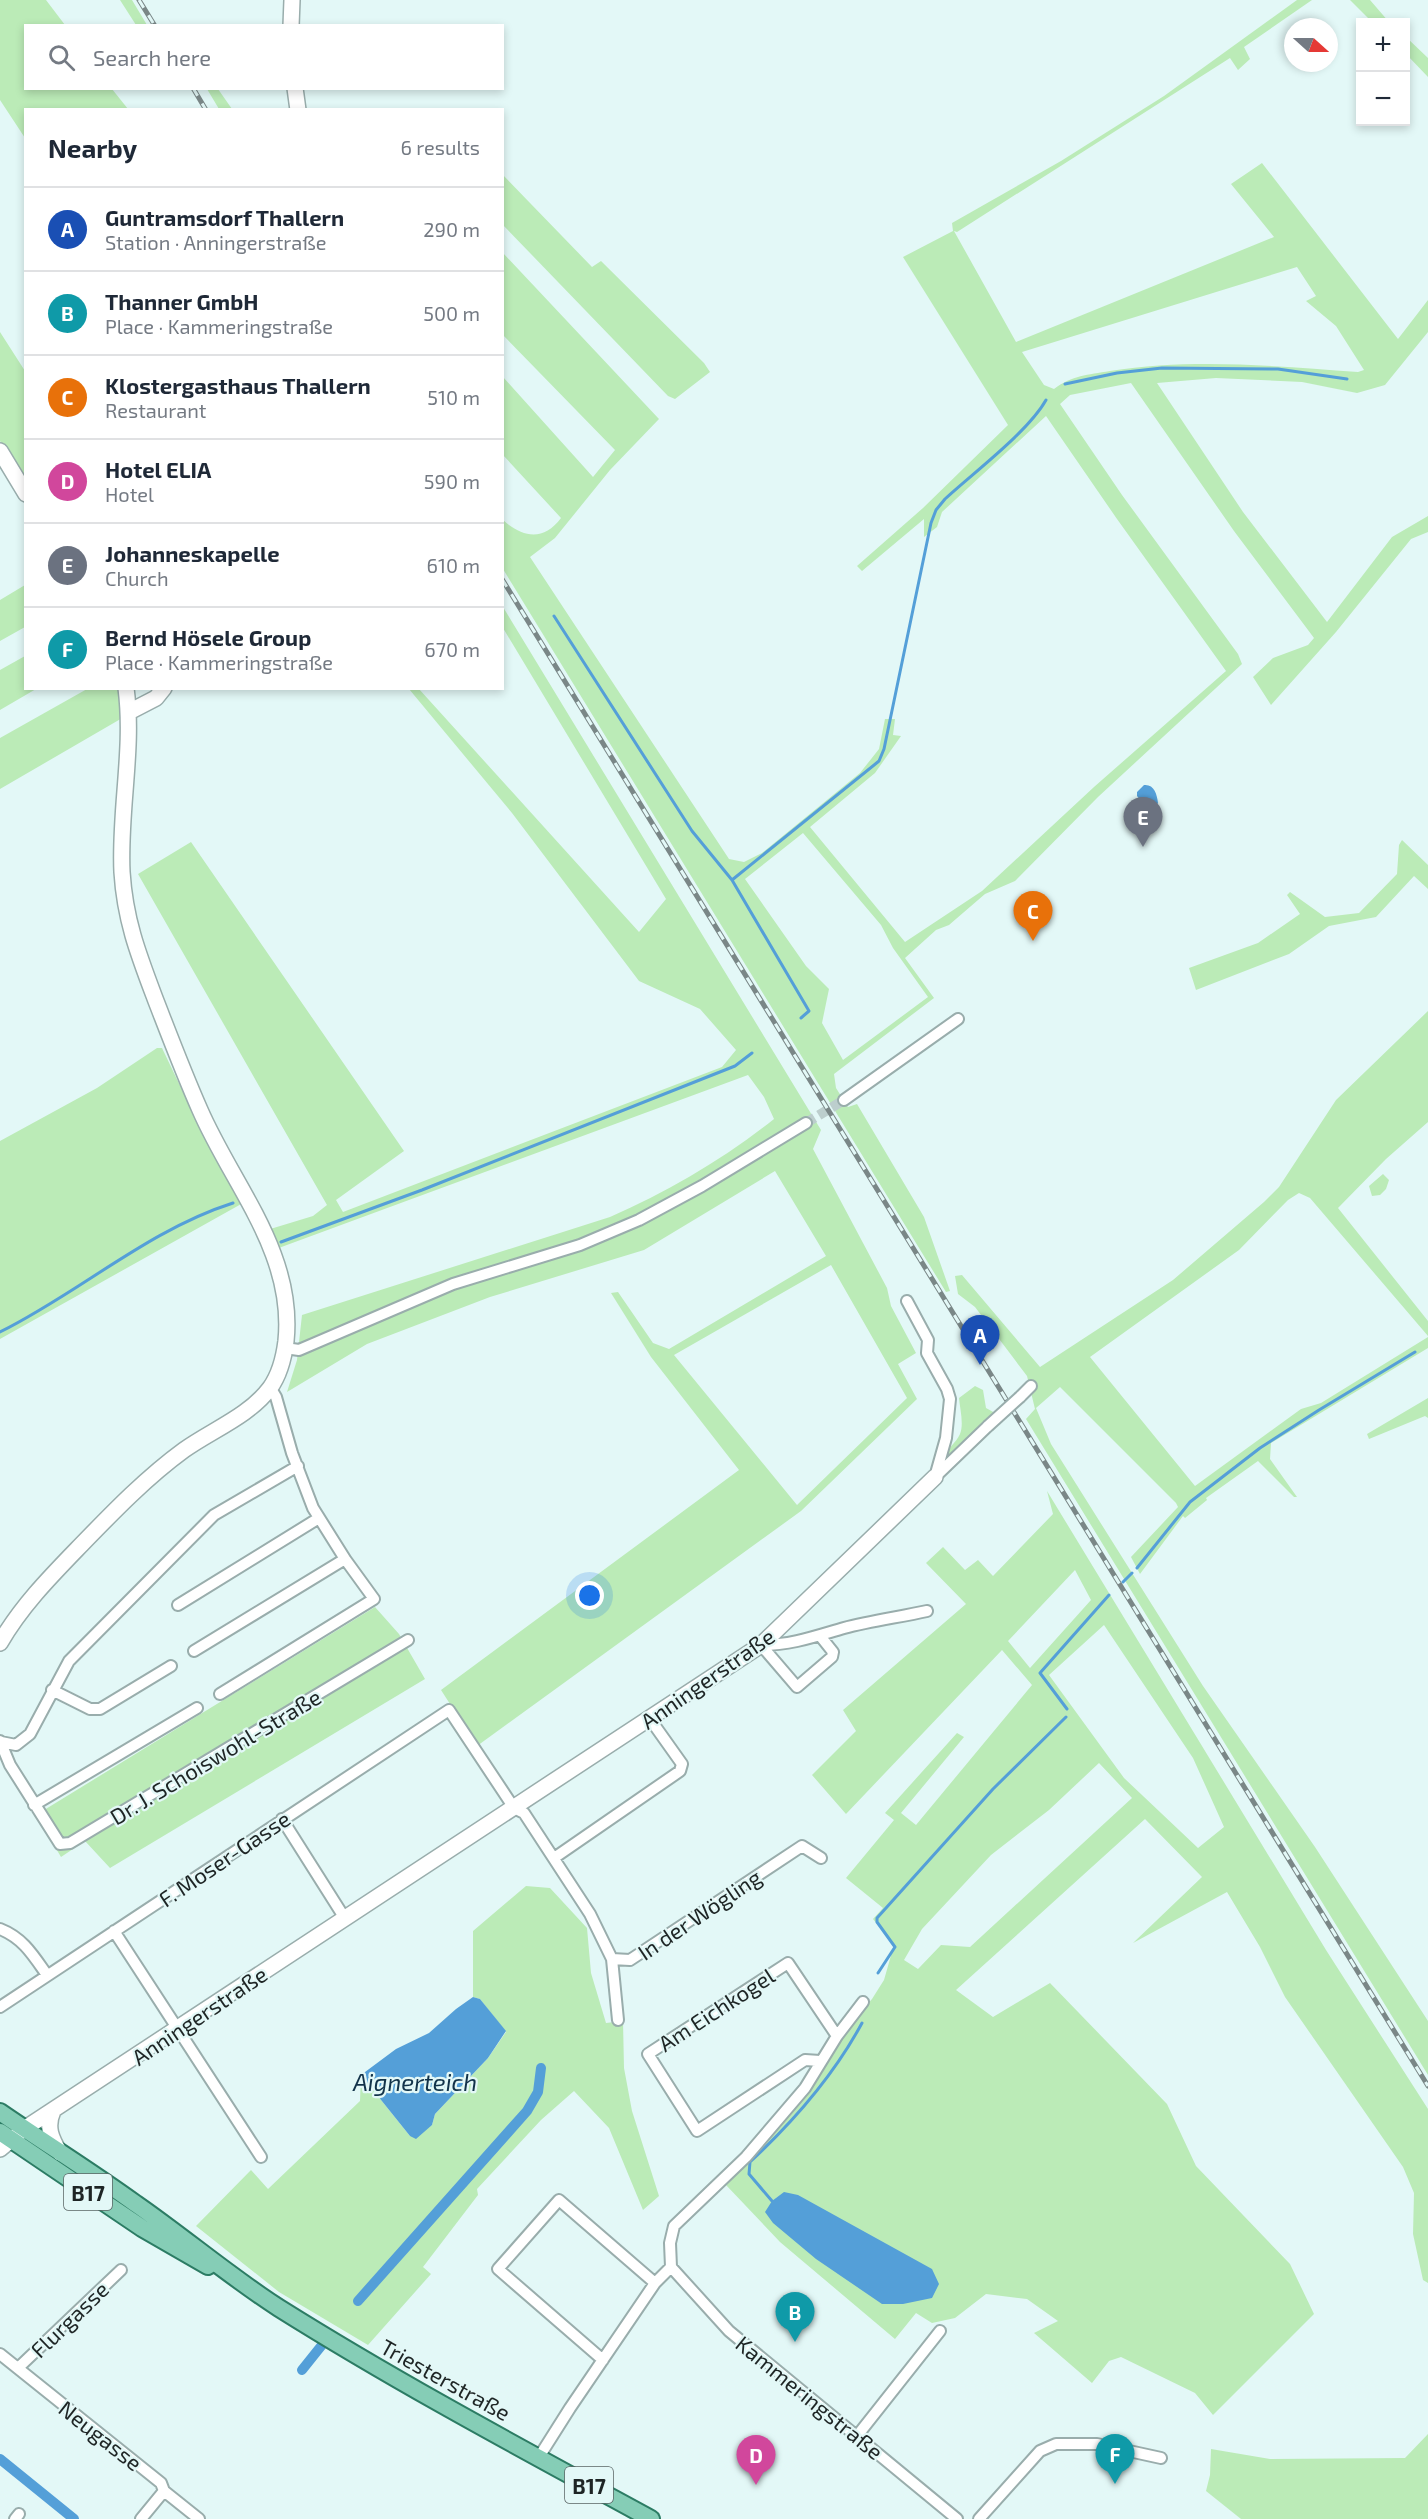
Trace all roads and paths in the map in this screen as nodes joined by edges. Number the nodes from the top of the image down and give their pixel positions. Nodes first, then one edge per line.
1 (292, 0) edge
2 (291, 24) edge
3 (295, 90) edge
4 (298, 108) edge
5 (0, 451) edge
6 (24, 491) edge
7 (126, 690) edge
8 (163, 690) edge
9 (129, 712) junction
10 (958, 1019) dead end
11 (844, 1100) tunnel mouth
12 (806, 1123) tunnel mouth
13 (907, 1301) dead end
14 (285, 1348) junction
15 (1031, 1386) dead end
16 (270, 1388) junction
17 (298, 1466) junction
18 (935, 1477) junction
19 (319, 1518) junction
20 (345, 1559) junction
21 (178, 1605) dead end
22 (927, 1611) dead end
23 (821, 1637) junction
24 (408, 1640) dead end
25 (0, 1642) edge
26 (762, 1645) junction
27 (194, 1651) dead end
28 (171, 1666) dead end
29 (52, 1690) junction
30 (220, 1694) dead end
31 (197, 1708) dead end
32 (650, 1719) junction
33 (0, 1741) edge
34 (34, 1805) junction
35 (514, 1808) junction
36 (282, 1819) junction
37 (554, 1858) junction
38 (821, 1858) dead end
39 (344, 1917) junction
40 (0, 1929) edge
41 (114, 1931) junction
42 (612, 1959) junction
43 (47, 1975) junction
44 (863, 2002) dead end
45 (0, 2007) edge
46 (618, 2020) dead end
47 (178, 2029) junction
48 (837, 2036) junction
49 (820, 2061) junction
50 (53, 2111) junction
51 (0, 2112) edge
52 (24, 2129) junction
53 (3, 2140) edge
54 (60, 2152) junction
55 (261, 2157) dead end
56 (671, 2267) junction
57 (121, 2270) dead end
58 (223, 2271) junction
59 (655, 2283) junction
60 (940, 2331) dead end
61 (0, 2354) edge
62 (603, 2360) junction
63 (18, 2368) junction
64 (857, 2436) junction
65 (539, 2457) junction
66 (1161, 2458) dead end
67 (164, 2491) junction
68 (141, 2519) edge
69 (199, 2519) edge
70 (651, 2519) edge
71 (957, 2519) edge
72 (979, 2519) edge

1 - 2 street
3 - 4 street
5 - 6 street
7 - 9 street
8 - 9 street
9 - 14 street
10 - 11 street
12 - 14 street
13 - 18 street
14 - 16 street
15 - 18 street, Anningerstraße, bridge
16 - 17 street
16 - 25 street
17 - 19 street
17 - 29 street
18 - 26 street, Anningerstraße
19 - 20 street
19 - 21 street
20 - 27 street
20 - 30 street
22 - 23 street
23 - 26 street
23 - 26 street
24 - 34 street, Dr. J. Schoiswohl-Straße
26 - 32 street, Anningerstraße
28 - 29 street
29 - 33 street
31 - 34 street
32 - 35 street, Anningerstraße
32 - 37 street
33 - 34 street, Dr. J. Schoiswohl-Straße
35 - 36 street, F. Moser-Gasse
35 - 37 street, In der Wögling
35 - 39 street, Anningerstraße
36 - 39 street
36 - 41 street, F. Moser-Gasse
37 - 42 street, In der Wögling
38 - 42 street, In der Wögling
39 - 47 street, Anningerstraße
40 - 43 street
41 - 43 street, F. Moser-Gasse
41 - 47 street
42 - 46 street
43 - 45 street, F. Moser-Gasse
44 - 48 street
47 - 50 street, Anningerstraße
47 - 55 street
48 - 49 street
48 - 49 street, Am Eichkogel
49 - 56 street
50 - 52 street, Anningerstraße
50 - 54 street
51 - 52 main road, Triesterstraße / B17
52 - 53 street, Anningerstraße
52 - 54 main road, Triesterstraße / B17
53 - 58 main road, Triesterstraße / B17
54 - 58 main road, Triesterstraße / B17
56 - 59 street
56 - 64 street, Kammeringstraße
57 - 63 street, Flurgasse
58 - 65 main road, Triesterstraße / B17
59 - 62 street
59 - 62 street
60 - 64 street
61 - 63 street, Neugasse
62 - 65 street
63 - 67 street, Neugasse
64 - 71 street, Kammeringstraße
65 - 70 main road, Triesterstraße / B17
66 - 72 street
67 - 68 street
67 - 69 street, Neugasse

